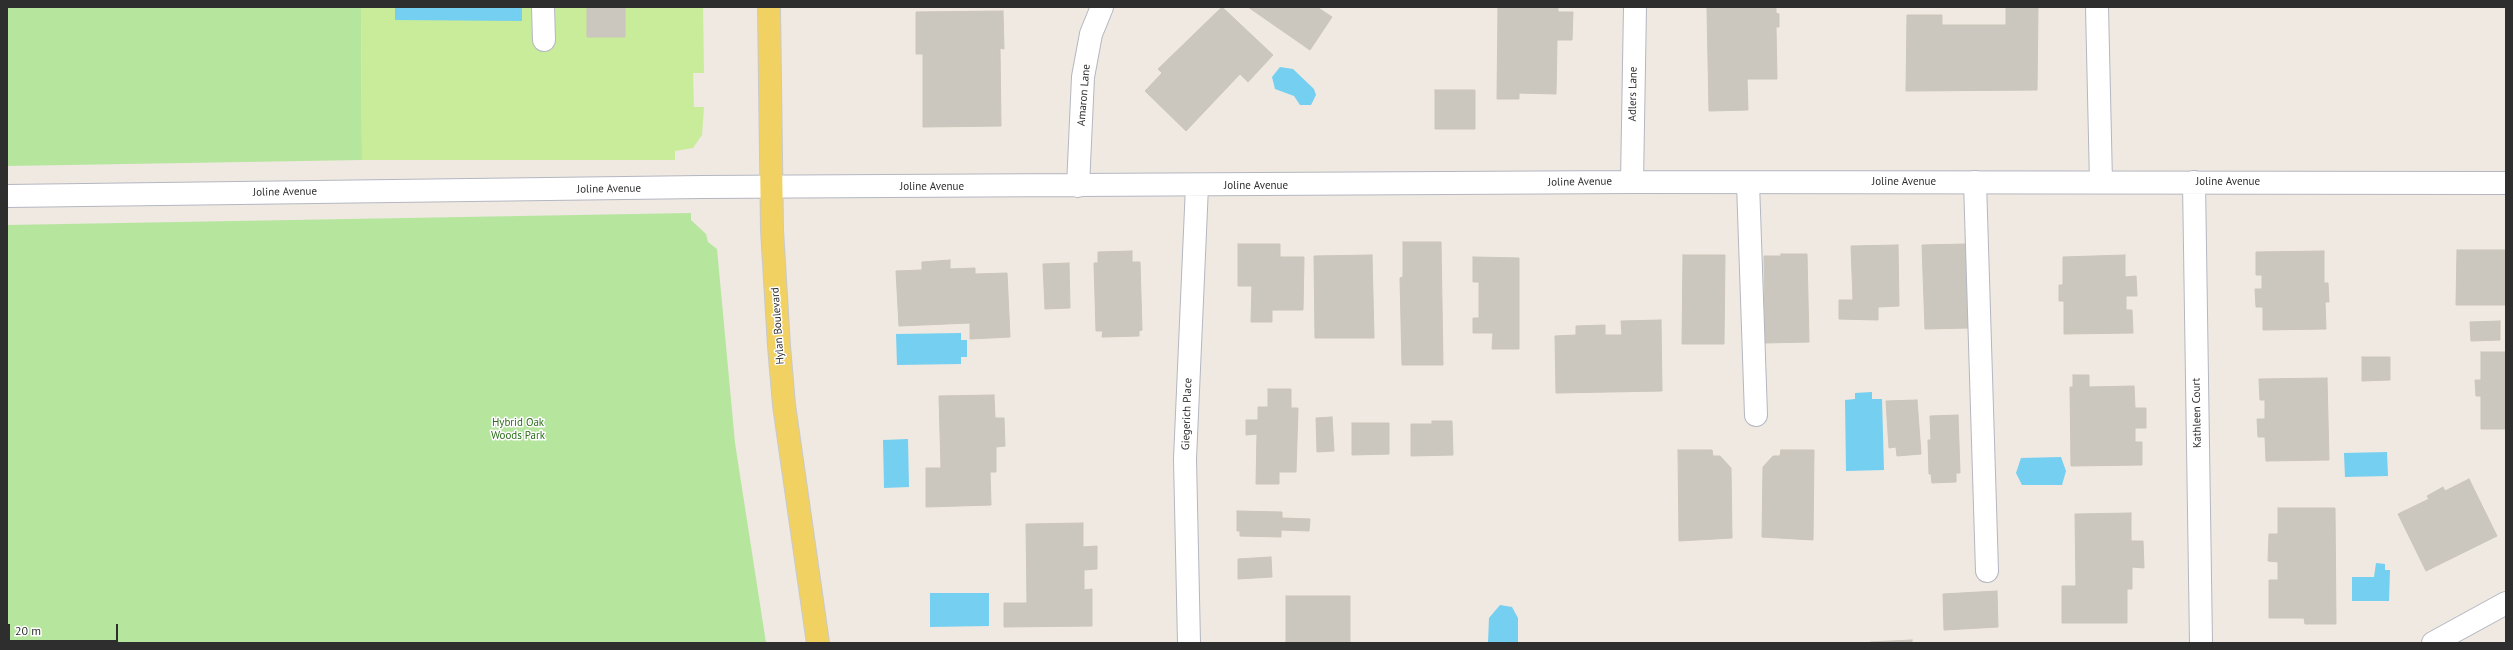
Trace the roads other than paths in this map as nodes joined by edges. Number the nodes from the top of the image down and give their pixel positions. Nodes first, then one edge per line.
1 (543, 7) edge
2 (769, 7) edge
3 (1102, 7) edge
4 (1635, 7) edge
5 (2097, 7) edge
6 (544, 40) dead end
7 (1632, 182) junction
8 (1975, 182) junction
9 (2101, 182) junction
10 (2194, 182) junction
11 (1748, 183) junction
12 (2506, 183) edge
13 (1078, 186) junction
14 (1197, 186) junction
15 (771, 188) junction
16 (7, 196) edge
17 (1756, 415) dead end
18 (1987, 571) dead end
19 (2506, 603) edge
20 (818, 643) edge
21 (1189, 643) edge
22 (2201, 643) edge
23 (2432, 643) edge

1 - 6 street
2 - 15 main road, Hylan Boulevard
3 - 13 street, Amaron Lane
4 - 7 street, Adlers Lane
5 - 9 street
7 - 11 street, Joline Avenue
7 - 14 street, Joline Avenue
8 - 9 street, Joline Avenue
8 - 11 street, Joline Avenue
8 - 18 street
9 - 10 street, Joline Avenue
10 - 12 street, Joline Avenue
10 - 22 street, Kathleen Court
11 - 17 street
13 - 14 street, Joline Avenue
13 - 15 street, Joline Avenue
14 - 21 street, Giegerich Place
15 - 16 street, Joline Avenue
15 - 20 main road, Hylan Boulevard
19 - 23 street

